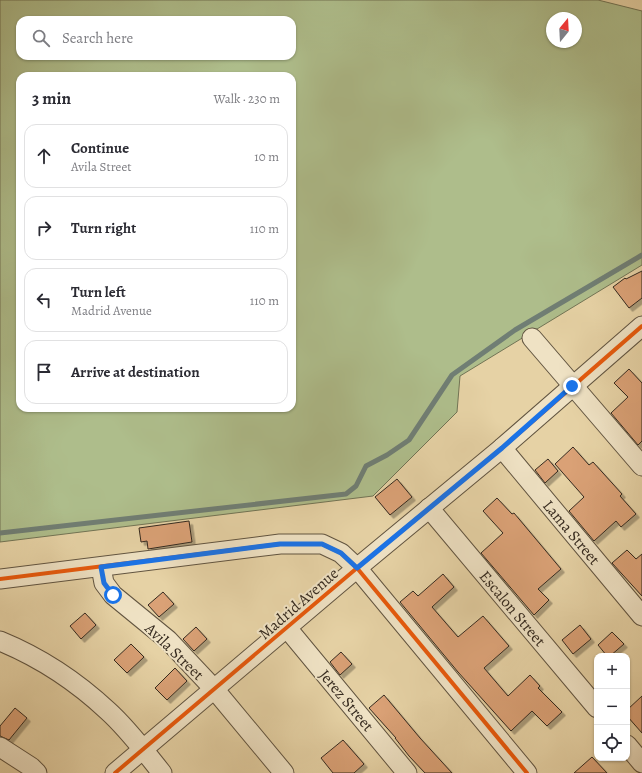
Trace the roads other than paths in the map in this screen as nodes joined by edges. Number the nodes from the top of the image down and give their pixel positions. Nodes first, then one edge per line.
1 (639, 335) edge
2 (532, 338) dead end
3 (572, 386) junction
4 (502, 448) junction
5 (642, 466) edge
6 (429, 508) junction
7 (101, 567) junction
8 (357, 568) junction
9 (0, 579) edge
10 (642, 616) edge
11 (287, 628) junction
12 (0, 641) edge
13 (215, 690) junction
14 (594, 704) edge
15 (0, 747) edge
16 (630, 749) edge
17 (142, 750) junction
18 (642, 763) edge
19 (37, 773) edge
20 (115, 773) edge
21 (162, 773) edge
22 (284, 773) edge
23 (407, 773) edge
24 (527, 773) edge

1 - 3 street, Madrid Avenue
2 - 3 street
3 - 4 street, Madrid Avenue
3 - 5 street
4 - 6 street, Madrid Avenue
4 - 10 street, Lama Street
6 - 8 street, Madrid Avenue
6 - 14 street, Escalon Street
7 - 8 street
7 - 9 street
7 - 13 street, Avila Street
8 - 11 street, Madrid Avenue
8 - 24 street
11 - 13 street, Madrid Avenue
11 - 23 street, Jerez Street
12 - 17 street
13 - 17 street, Madrid Avenue
13 - 22 street, Avila Street
15 - 19 street
16 - 18 street
17 - 20 street, Madrid Avenue
17 - 21 street

